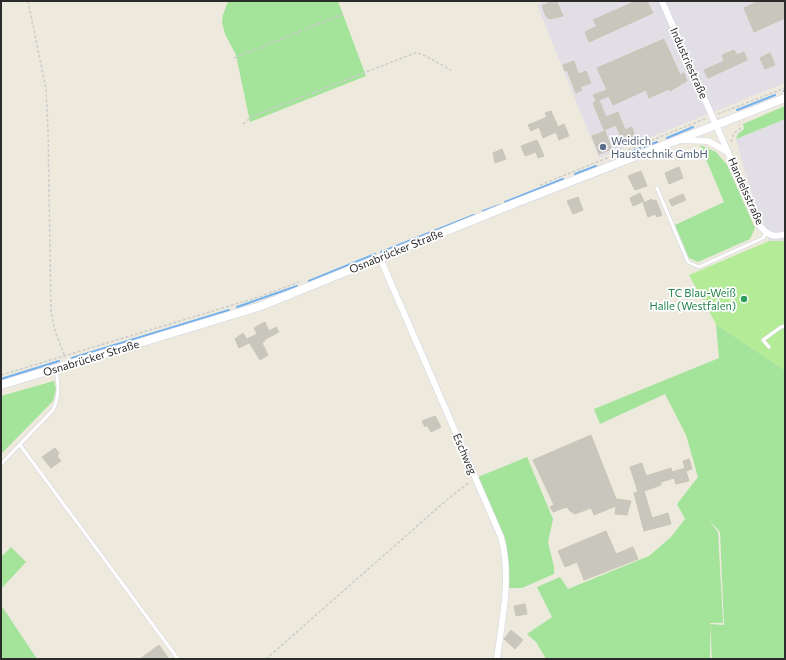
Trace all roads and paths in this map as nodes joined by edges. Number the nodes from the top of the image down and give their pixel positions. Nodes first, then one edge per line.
1 (28, 1) edge
2 (662, 1) edge
3 (343, 14) dead end
4 (234, 58) dead end
5 (451, 70) dead end
6 (785, 88) edge
7 (785, 98) edge
8 (712, 116) junction
9 (243, 124) dead end
10 (716, 125) junction
11 (739, 125) dead end
12 (679, 140) junction
13 (728, 152) junction
14 (537, 186) dead end
15 (656, 188) dead end
16 (766, 233) junction
17 (785, 234) edge
18 (380, 258) junction
19 (302, 281) dead end
20 (785, 326) edge
21 (769, 347) dead end
22 (64, 353) dead end
23 (56, 368) junction
24 (1, 375) edge
25 (1, 384) edge
26 (20, 445) junction
27 (1, 464) edge
28 (476, 480) junction
29 (178, 659) edge
30 (266, 659) edge
31 (497, 659) edge

1 - 22 path
2 - 8 street, Industriestraße
3 - 4 path
5 - 9 path
6 - 8 path
7 - 10 main road, Osnabrücker Straße
8 - 10 street, Industriestraße
8 - 14 path
10 - 12 main road, Osnabrücker Straße
10 - 13 street, Handelsstraße
11 - 13 path
12 - 13 street, Handelsstraße
12 - 18 main road, Osnabrücker Straße
13 - 16 street, Handelsstraße
15 - 16 lane
16 - 17 street, Handelsstraße
18 - 23 main road, Osnabrücker Straße
18 - 28 street, Eschweg
19 - 24 path
20 - 21 lane
23 - 25 main road, Osnabrücker Straße
23 - 26 lane
26 - 27 lane
26 - 29 lane
28 - 30 path
28 - 31 street, Eschweg

